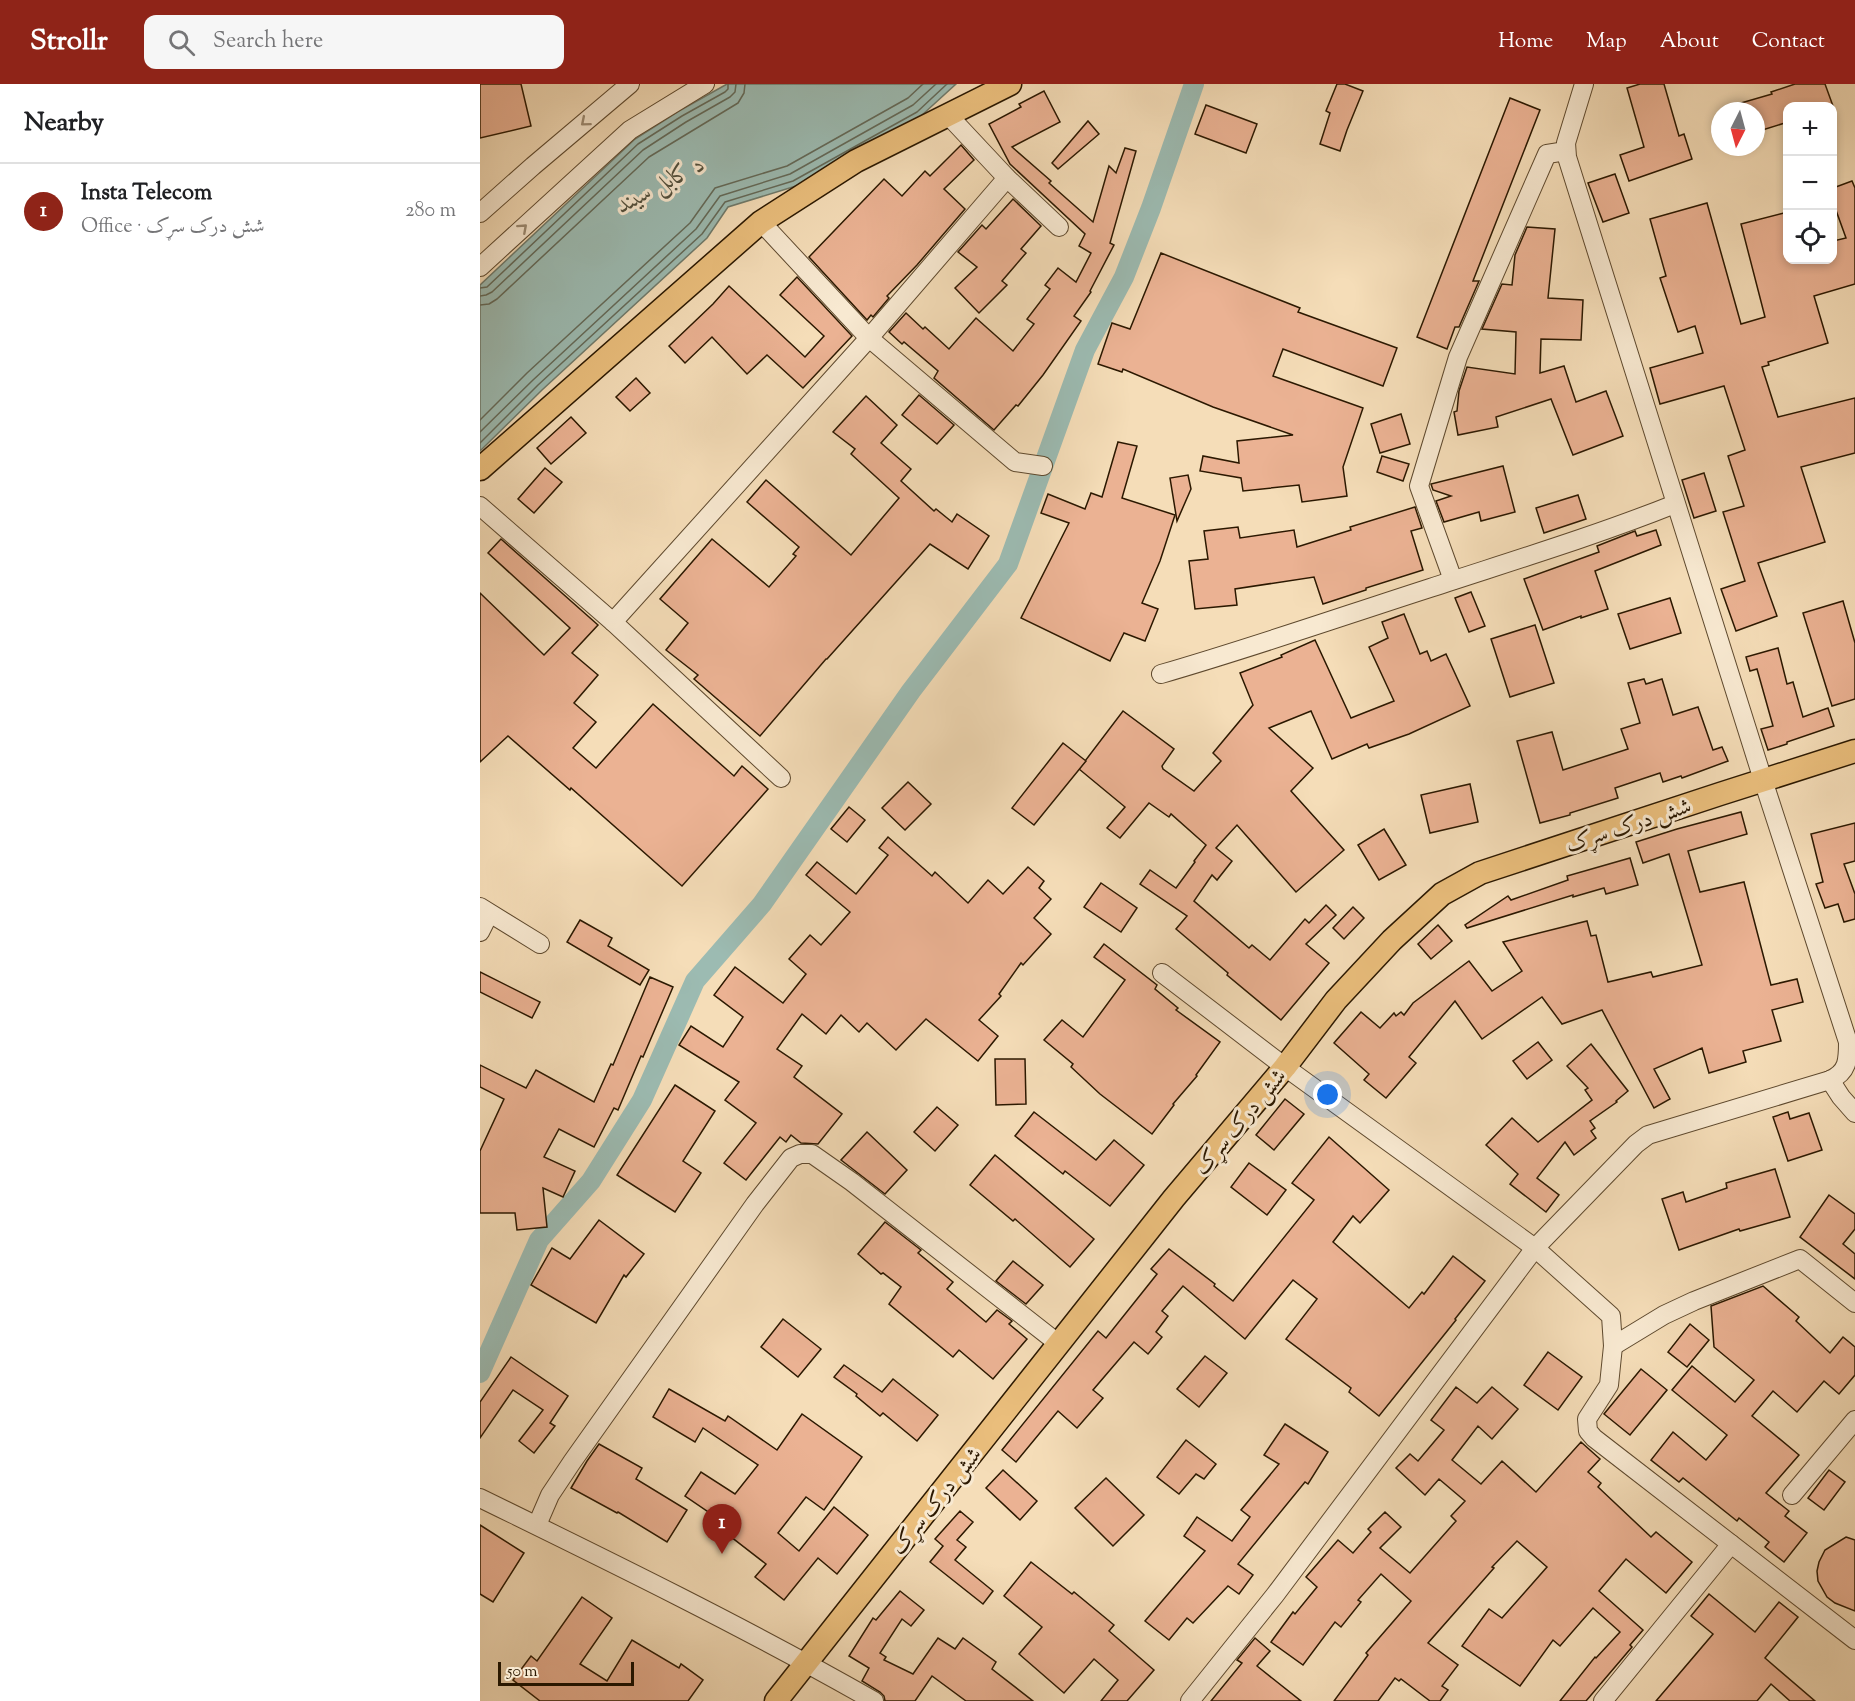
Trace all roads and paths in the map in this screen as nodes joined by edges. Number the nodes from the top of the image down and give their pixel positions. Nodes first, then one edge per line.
1 (630, 84) edge
2 (705, 84) edge
3 (1010, 84) edge
4 (1584, 84) edge
5 (948, 115) junction
6 (1566, 151) junction
7 (1007, 178) junction
8 (480, 213) edge
9 (761, 222) junction
10 (1059, 227) dead end
11 (480, 267) edge
12 (869, 338) junction
13 (1043, 466) dead end
14 (480, 469) edge
15 (1676, 504) junction
16 (480, 507) edge
17 (1453, 580) junction
18 (613, 622) junction
19 (1161, 674) dead end
20 (1855, 751) edge
21 (781, 778) dead end
22 (1763, 780) junction
23 (485, 911) edge
24 (480, 933) edge
25 (540, 944) dead end
26 (1162, 973) dead end
27 (1285, 1067) junction
28 (1830, 1080) junction
29 (1855, 1113) edge
30 (1535, 1248) junction
31 (1855, 1303) edge
32 (1059, 1344) junction
33 (1613, 1346) junction
34 (1855, 1404) edge
35 (1855, 1412) edge
36 (1855, 1420) edge
37 (1792, 1495) dead end
38 (480, 1498) edge
39 (537, 1525) junction
40 (1731, 1544) junction
41 (1855, 1640) edge
42 (807, 1662) junction
43 (776, 1701) edge
44 (874, 1701) edge
45 (1190, 1701) edge
46 (1604, 1701) edge

1 -> 8 street
11 -> 2 street
3 - 5 main road
4 - 6 street
5 - 7 street
5 - 9 main road
6 - 15 street
6 - 17 street
7 - 10 street
7 - 12 street
9 - 12 street
9 - 14 main road
12 - 13 street
12 - 18 street
15 - 17 street
15 - 22 street
16 - 18 street
17 - 19 street
18 - 21 street
20 - 22 main road, شش درک سړک
22 - 27 main road, شش درک سړک
22 - 28 street
23 - 24 street
23 - 25 street
26 - 27 street
27 - 30 street
27 - 32 main road, شش درک سړک
28 - 29 street
28 - 30 street
30 - 33 street
30 - 45 street
31 - 33 street
32 - 39 street
32 - 42 main road, شش درک سړک
33 - 40 street
34 - 35 street
36 - 37 street
38 - 39 street
39 - 42 street
40 - 41 street
40 - 46 street
42 - 43 main road, شش درک سړک
42 - 44 street

